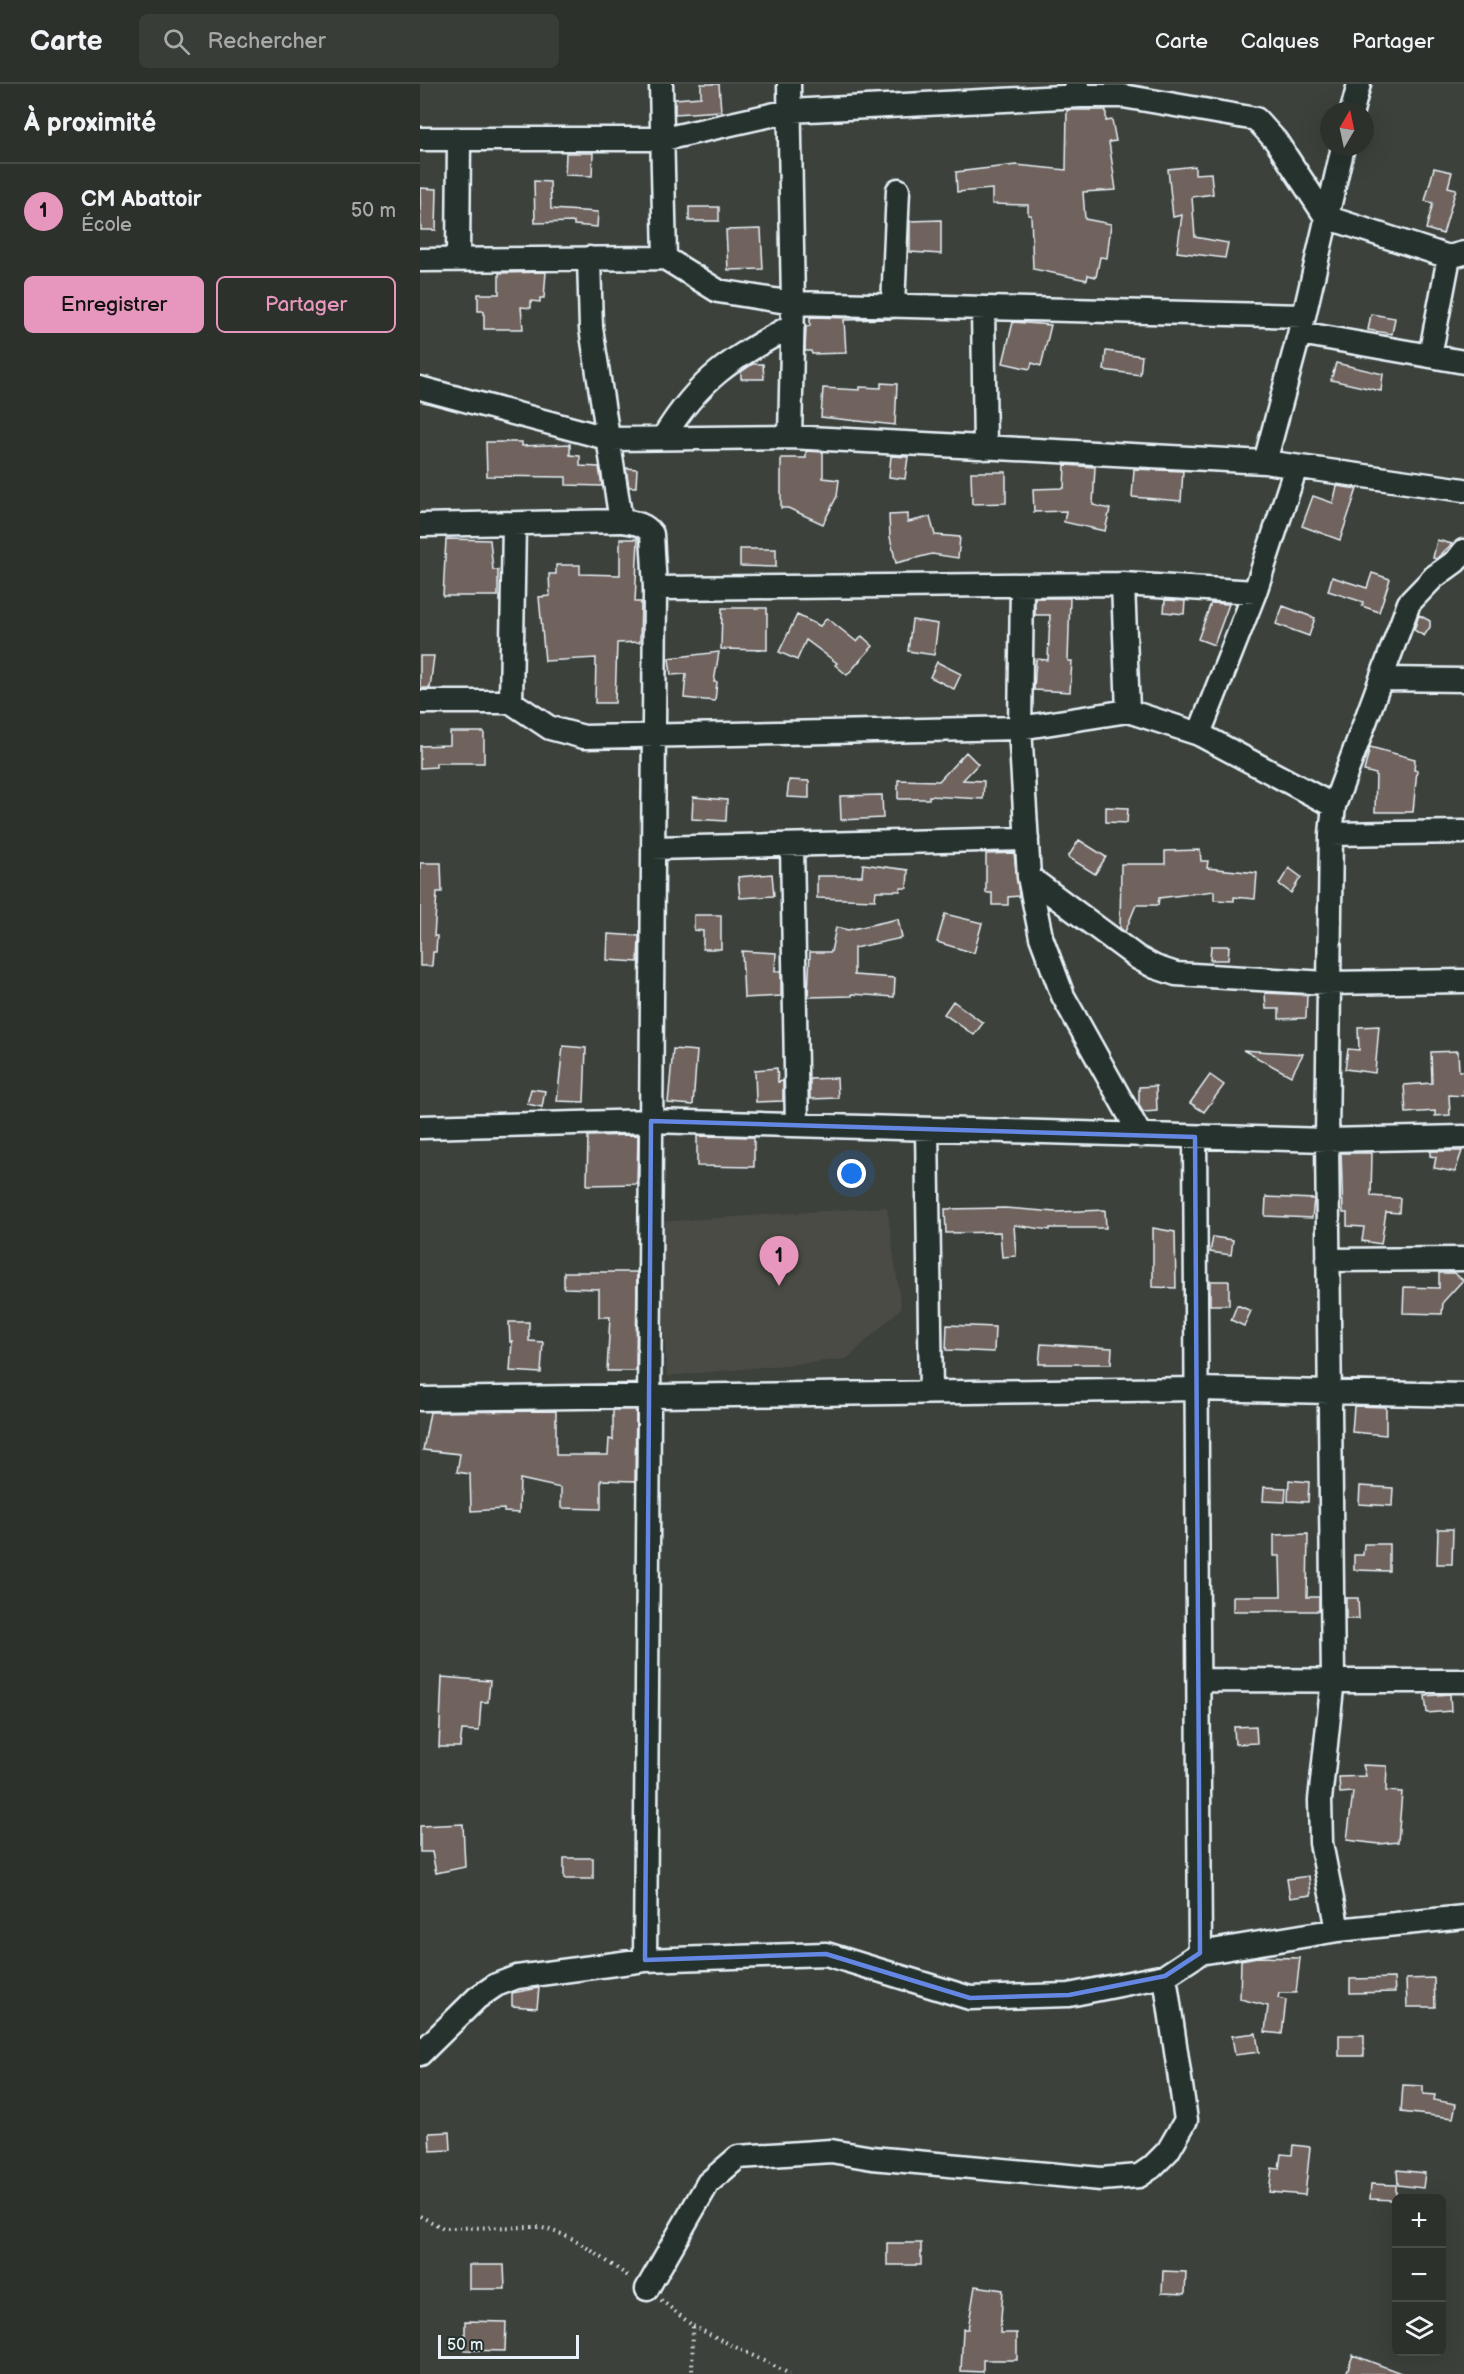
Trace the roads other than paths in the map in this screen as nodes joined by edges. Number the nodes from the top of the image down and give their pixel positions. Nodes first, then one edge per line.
1 (661, 84) edge
2 (789, 84) edge
3 (1359, 84) edge
4 (1079, 90) edge
5 (1354, 102) edge
6 (789, 111) junction
7 (664, 139) junction
8 (420, 140) edge
9 (459, 140) junction
10 (1341, 156) edge
11 (898, 190) dead end
12 (1326, 216) junction
13 (1456, 255) edge
14 (589, 258) junction
15 (665, 258) junction
16 (458, 259) junction
17 (420, 260) edge
18 (793, 303) junction
19 (893, 306) junction
20 (983, 308) junction
21 (793, 325) junction
22 (1302, 325) junction
23 (1430, 356) junction
24 (1464, 362) edge
25 (420, 388) edge
26 (789, 437) junction
27 (663, 438) junction
28 (610, 439) junction
29 (985, 448) junction
30 (1265, 462) junction
31 (1296, 467) junction
32 (1464, 490) edge
33 (621, 521) junction
34 (514, 524) junction
35 (420, 525) edge
36 (1464, 551) edge
37 (1123, 584) junction
38 (1022, 586) junction
39 (655, 588) junction
40 (1255, 592) junction
41 (1381, 679) junction
42 (1464, 680) edge
43 (420, 702) edge
44 (511, 702) junction
45 (1128, 711) junction
46 (1020, 728) junction
47 (1200, 734) junction
48 (654, 735) junction
49 (1334, 806) junction
50 (1464, 832) edge
51 (1330, 834) junction
52 (1027, 839) junction
53 (792, 844) junction
54 (653, 848) junction
55 (1029, 877) junction
56 (1464, 981) edge
57 (1327, 983) junction
58 (651, 1121) junction
59 (797, 1125) junction
60 (420, 1126) edge
61 (927, 1129) junction
62 (1141, 1136) junction
63 (1196, 1137) junction
64 (1464, 1137) edge
65 (1327, 1140) junction
66 (1464, 1259) edge
67 (1328, 1260) junction
68 (1198, 1389) junction
69 (1329, 1391) junction
70 (931, 1392) junction
71 (1464, 1395) edge
72 (649, 1396) junction
73 (420, 1399) edge
74 (1333, 1679) junction
75 (1199, 1680) junction
76 (1464, 1681) edge
77 (1464, 1917) edge
78 (1338, 1930) junction
79 (1200, 1953) junction
80 (645, 1960) junction
81 (1166, 1976) junction
82 (420, 2054) edge
83 (647, 2289) road end

1 - 7 street
2 - 6 street
3 - 5 street
4 - 6 street
4 - 12 street
6 - 7 street
6 - 18 street
7 - 9 street
7 - 15 street
8 - 9 street
9 - 16 street
10 - 12 street
11 - 19 street
12 - 13 street
12 - 22 street
13 - 23 street
14 - 15 street
14 - 16 street
14 - 28 street
15 - 18 street
16 - 17 street
18 - 19 street
18 - 21 street
19 - 20 street
20 - 22 street
20 - 29 street
21 - 26 street
21 - 27 street
22 - 23 street
22 - 30 street
23 - 24 street
25 - 28 street
26 - 27 street
26 - 29 street
27 - 28 street
28 - 33 street
29 - 30 street
30 - 31 street
31 - 32 street
31 - 40 street
33 - 34 street
33 - 39 street
34 - 35 street
34 - 44 street
36 - 41 street
37 - 38 street
37 - 40 street
37 - 45 street
38 - 39 street
38 - 46 street
39 - 48 street
40 - 47 street
41 - 42 street
41 - 49 street
43 - 44 street
44 - 48 street
45 - 46 street
45 - 47 street
46 - 48 street
46 - 52 street
47 - 49 street
48 - 54 street
49 - 51 street
50 - 51 street
51 - 57 street
52 - 53 street
52 - 55 street
53 - 54 street
53 - 59 street
54 - 58 street
55 - 57 street
55 - 62 street
56 - 57 street
57 - 65 street
58 - 59 street
58 - 60 street
58 - 72 street
59 - 61 street
61 - 62 street
61 - 70 street
62 - 63 street
63 - 65 street
63 - 68 street
64 - 65 street
65 - 67 street
66 - 67 street
67 - 69 street
68 - 69 street
68 - 70 street
68 - 75 street
69 - 71 street
69 - 74 street
70 - 72 street
72 - 73 street
72 - 80 street
74 - 75 street
74 - 76 street
74 - 78 street
75 - 79 street
77 - 78 street
78 - 79 street
79 - 81 street
80 - 81 street
80 - 82 street
81 - 83 street

